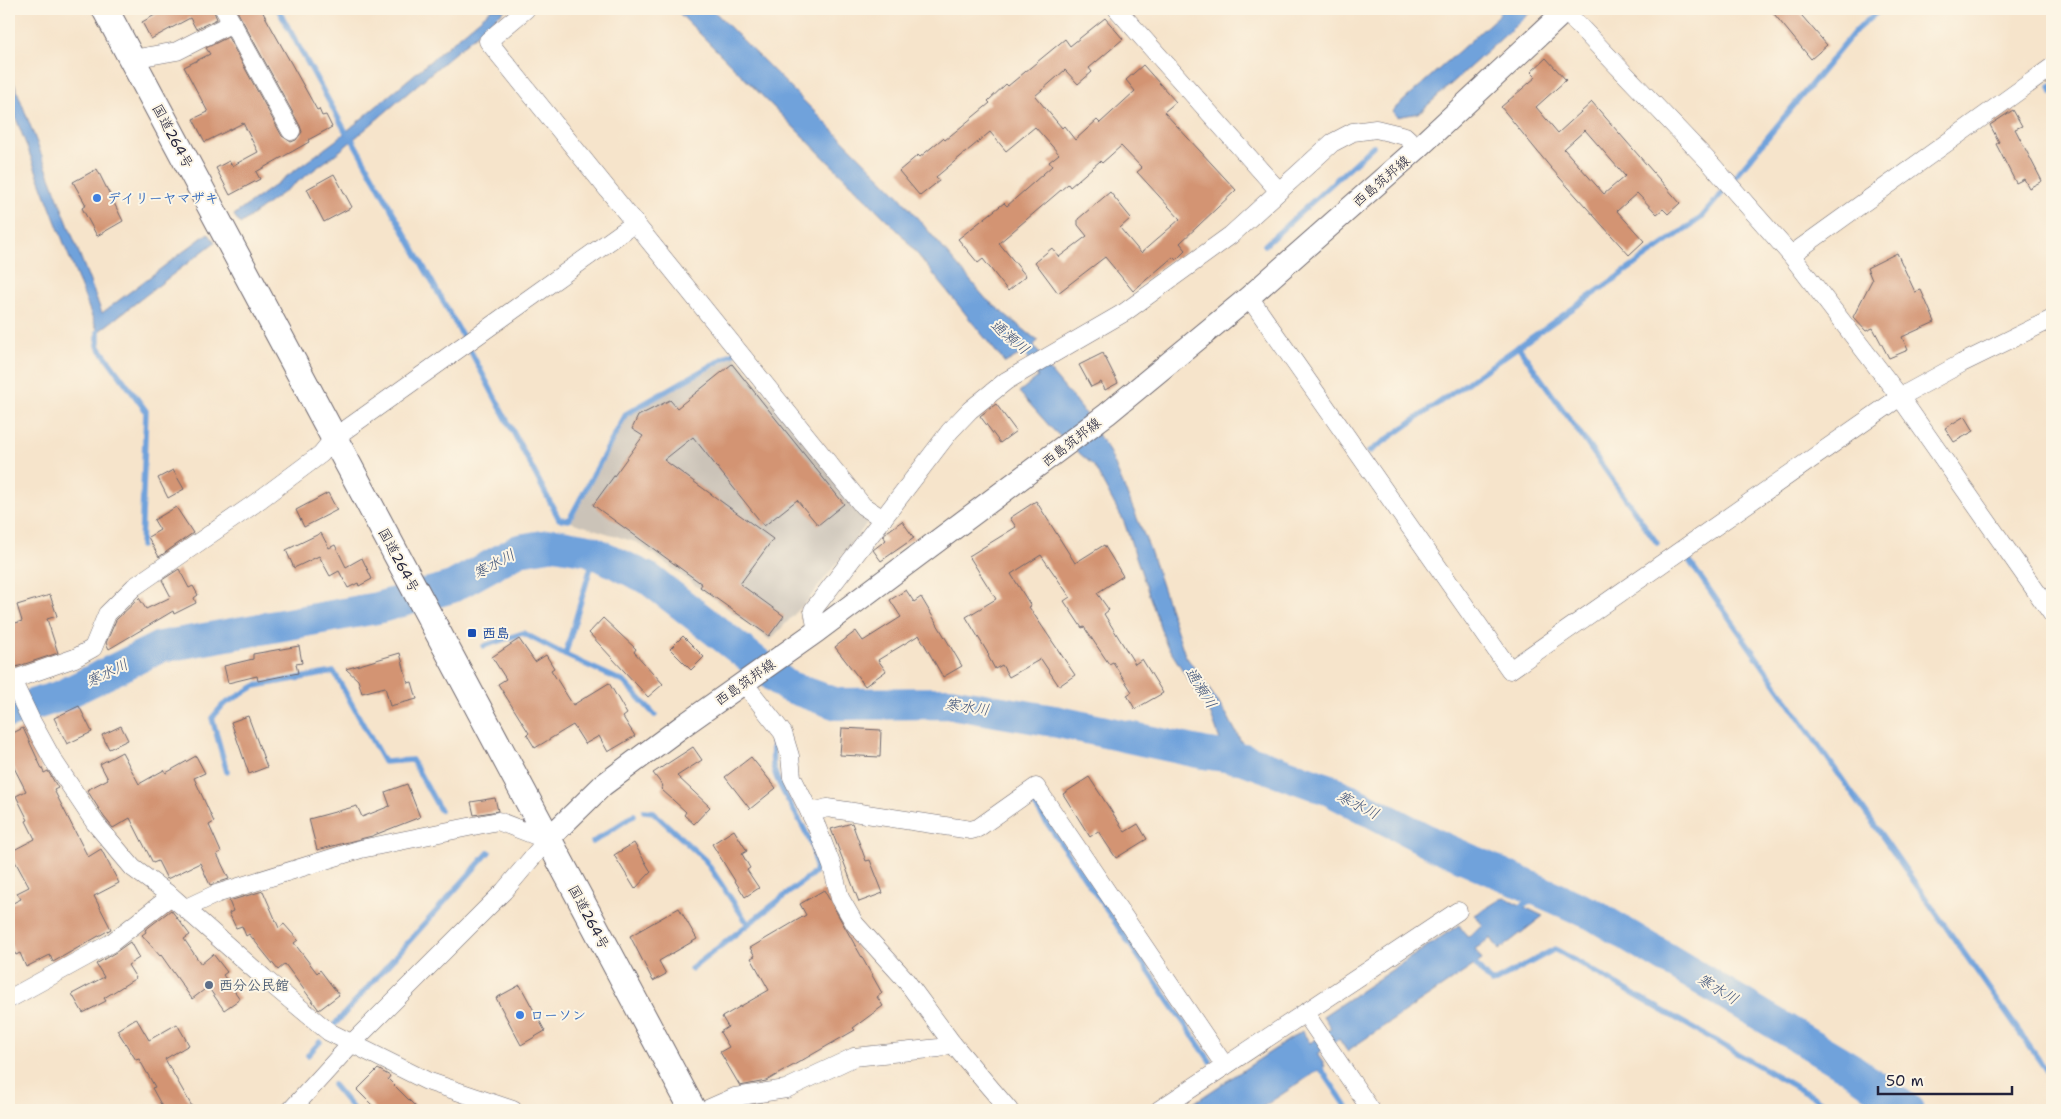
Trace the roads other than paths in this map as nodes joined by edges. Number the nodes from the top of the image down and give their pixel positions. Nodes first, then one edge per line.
1 (105, 9) edge
2 (526, 9) edge
3 (1117, 9) edge
4 (1566, 10) edge
5 (228, 16) edge
6 (132, 59) junction
7 (2052, 67) edge
8 (291, 131) dead end
9 (1418, 148) junction
10 (1278, 190) junction
11 (635, 223) junction
12 (1791, 255) junction
13 (1249, 297) junction
14 (2052, 319) edge
15 (1900, 397) junction
16 (334, 438) junction
17 (883, 519) junction
18 (2052, 614) edge
19 (817, 631) junction
20 (744, 683) junction
21 (12, 684) edge
22 (810, 813) junction
23 (547, 840) junction
24 (171, 896) junction
25 (186, 908) junction
26 (1458, 911) dead end
27 (9, 999) edge
28 (1305, 1013) junction
29 (352, 1043) junction
30 (952, 1044) junction
31 (1225, 1066) junction
32 (491, 1107) edge
33 (291, 1110) edge
34 (513, 1110) edge
35 (693, 1110) edge
36 (708, 1110) edge
37 (1009, 1110) edge
38 (1159, 1110) edge
39 (1371, 1110) edge

1 - 6 highway, 国道264号
2 - 11 street
3 - 10 street
4 - 9 main road, 西島筑邦線
4 - 12 street
5 - 6 street
5 - 8 street
6 - 16 highway, 国道264号
7 - 12 street
9 - 10 street
9 - 13 main road, 西島筑邦線
10 - 17 street
11 - 16 street
11 - 17 street
12 - 15 street
13 - 15 street
13 - 19 main road, 西島筑邦線
14 - 15 street
15 - 18 street
16 - 21 street
16 - 23 highway, 国道264号
17 - 19 street
19 - 20 main road, 西島筑邦線
20 - 22 street
20 - 23 main road, 西島筑邦線
21 - 24 street
22 - 30 street
22 - 31 street
23 - 25 street
23 - 29 street
23 - 35 highway, 国道264号
24 - 25 street
24 - 27 street
25 - 29 street
26 - 28 street
28 - 31 street
28 - 39 street
29 - 32 street
29 - 33 street
30 - 36 street
30 - 37 street
31 - 38 street
32 - 34 street

